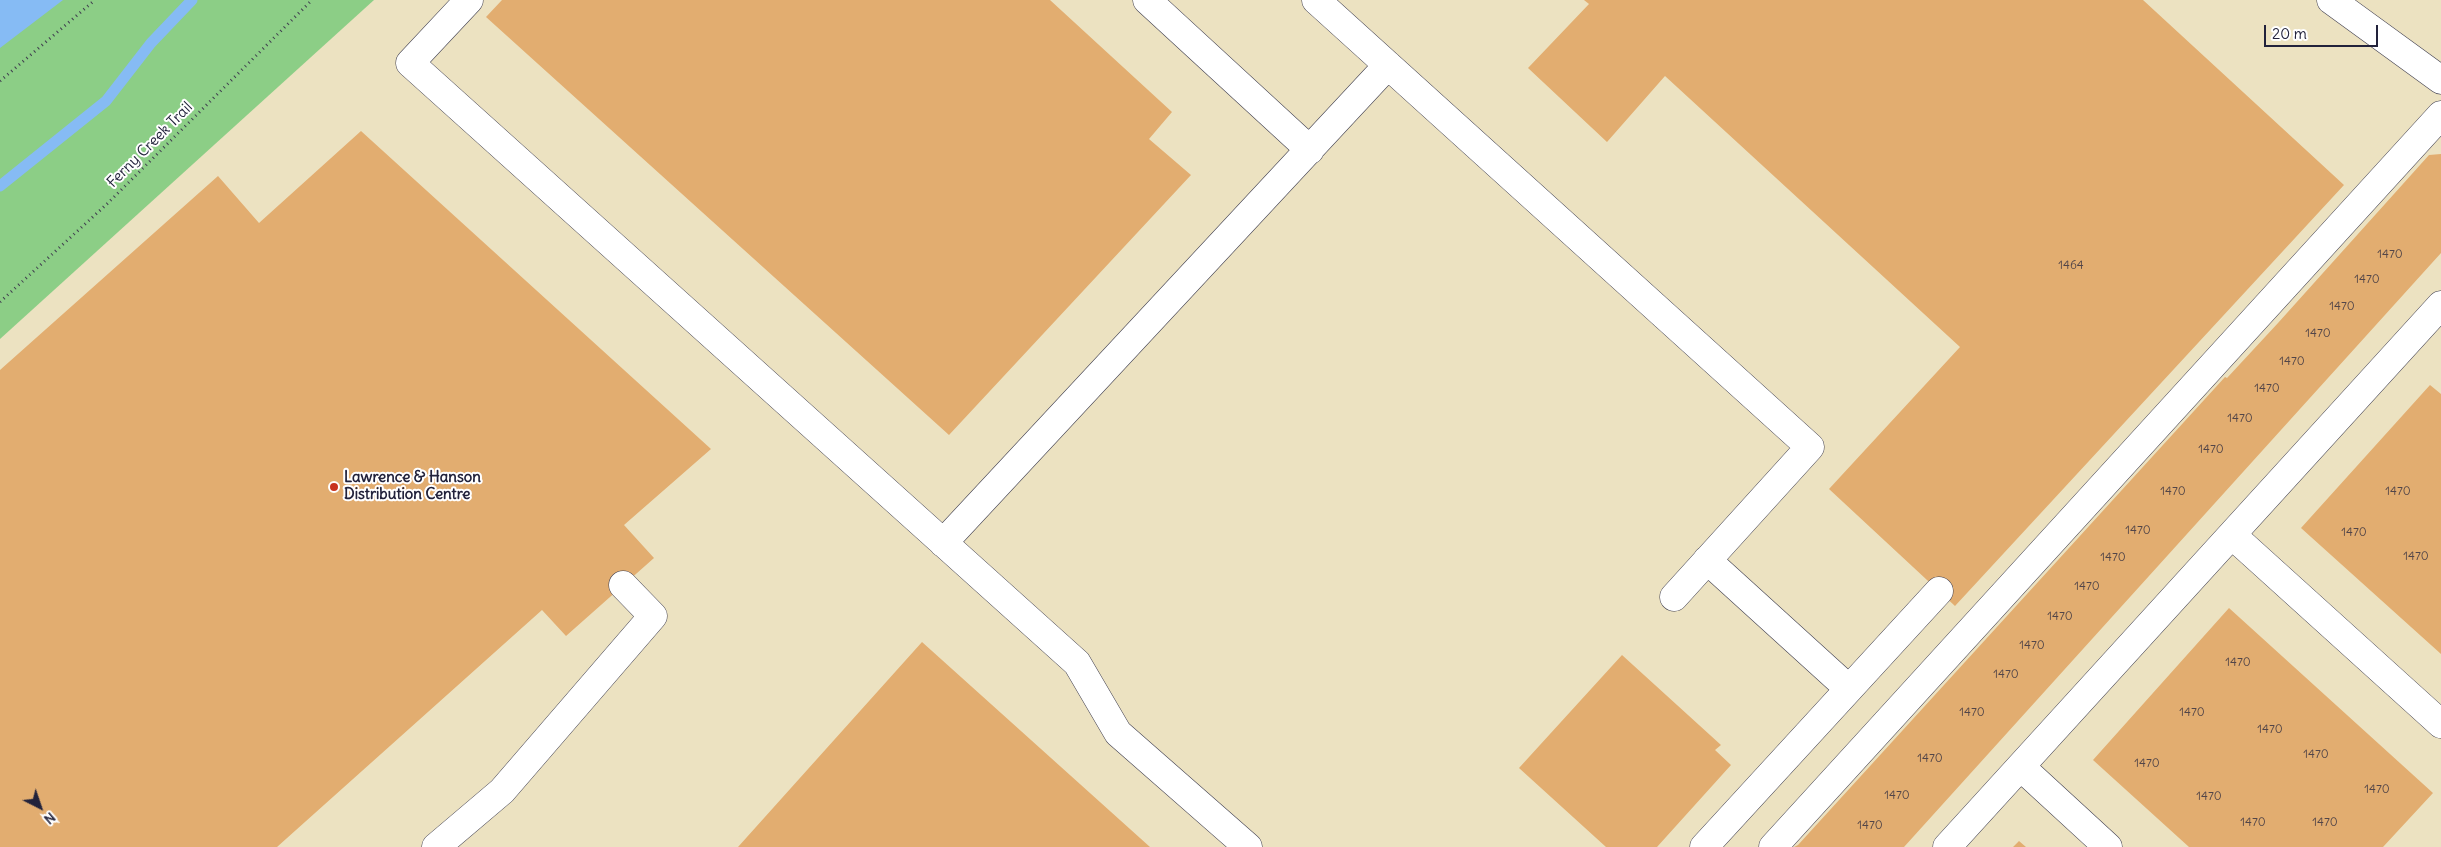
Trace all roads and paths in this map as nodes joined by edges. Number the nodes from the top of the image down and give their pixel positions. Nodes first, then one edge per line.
1 (95, 0) edge
2 (312, 0) edge
3 (469, 0) edge
4 (1147, 0) edge
5 (1316, 0) edge
6 (2331, 0) edge
7 (1388, 65) junction
8 (2441, 80) edge
9 (0, 81) edge
10 (2441, 115) edge
11 (1310, 150) junction
12 (0, 302) edge
13 (2438, 315) edge
14 (2232, 536) junction
15 (943, 543) junction
16 (1707, 560) junction
17 (623, 585) dead end
18 (1939, 591) dead end
19 (1674, 597) dead end
20 (1849, 689) junction
21 (2441, 724) edge
22 (2020, 767) junction
23 (436, 847) edge
24 (1248, 847) edge
25 (1704, 847) edge
26 (1773, 847) edge
27 (1947, 847) edge
28 (2108, 847) edge

1 - 9 path
2 - 12 path, Ferny Creek Trail
3 - 15 lane
4 - 11 lane
5 - 7 lane
6 - 8 lane
7 - 11 lane
7 - 16 lane
10 - 26 lane
11 - 15 lane
13 - 14 lane
14 - 21 lane
14 - 22 lane
15 - 24 lane
16 - 19 lane
16 - 20 lane
17 - 23 lane
18 - 20 lane
20 - 25 lane
22 - 27 lane
22 - 28 lane

